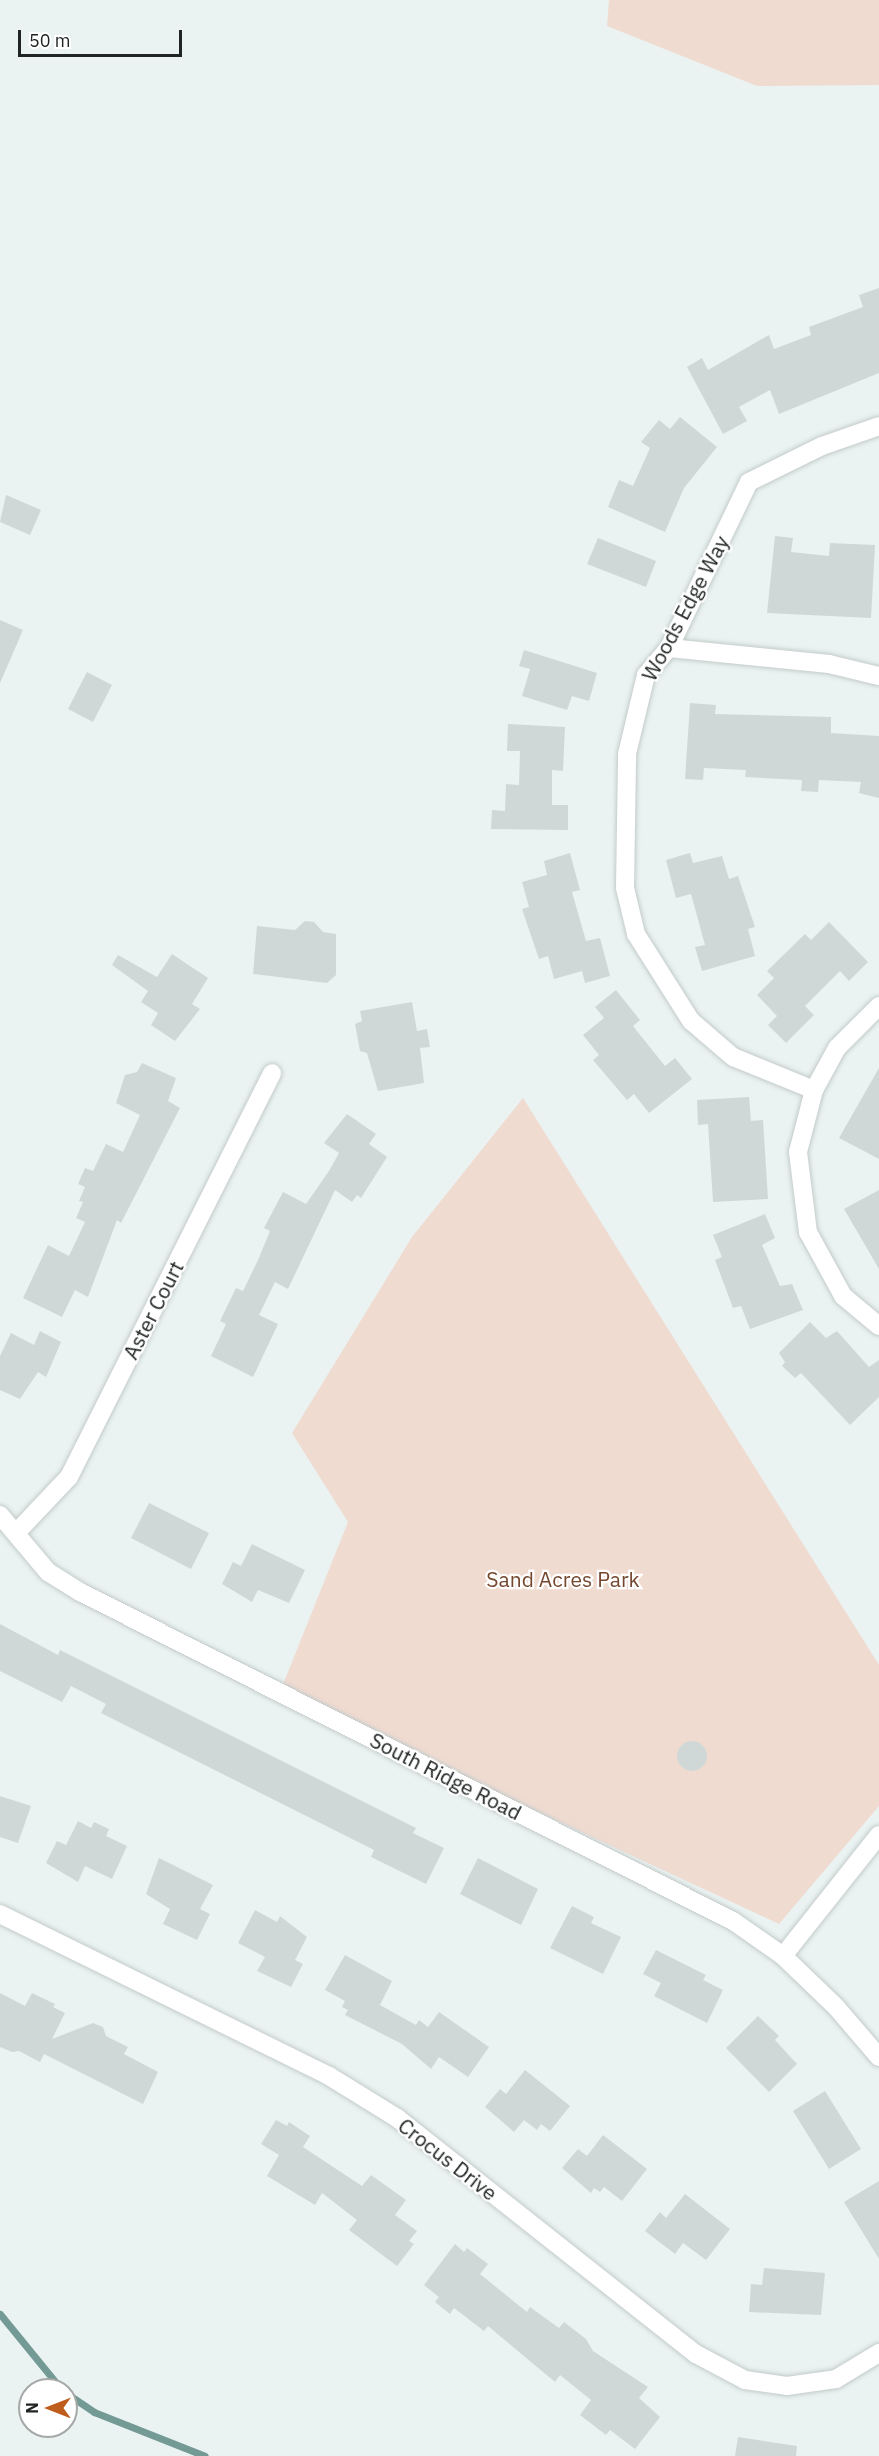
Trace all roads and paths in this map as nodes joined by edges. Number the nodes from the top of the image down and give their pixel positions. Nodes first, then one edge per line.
1 (879, 426) edge
2 (669, 648) junction
3 (879, 676) edge
4 (879, 1006) edge
5 (272, 1073) dead end
6 (814, 1090) junction
7 (879, 1326) edge
8 (0, 1515) edge
9 (16, 1533) junction
10 (879, 1835) edge
11 (0, 1914) edge
12 (783, 1956) junction
13 (879, 2057) edge
14 (879, 2353) edge

1 - 2 street, Woods Edge Way
2 - 3 street
2 - 6 street, Woods Edge Way
4 - 6 street
5 - 9 street, Aster Court
6 - 7 street
8 - 9 street, South Ridge Road
9 - 12 street, South Ridge Road
10 - 12 street
11 - 14 street, Crocus Drive
12 - 13 street, South Ridge Road

